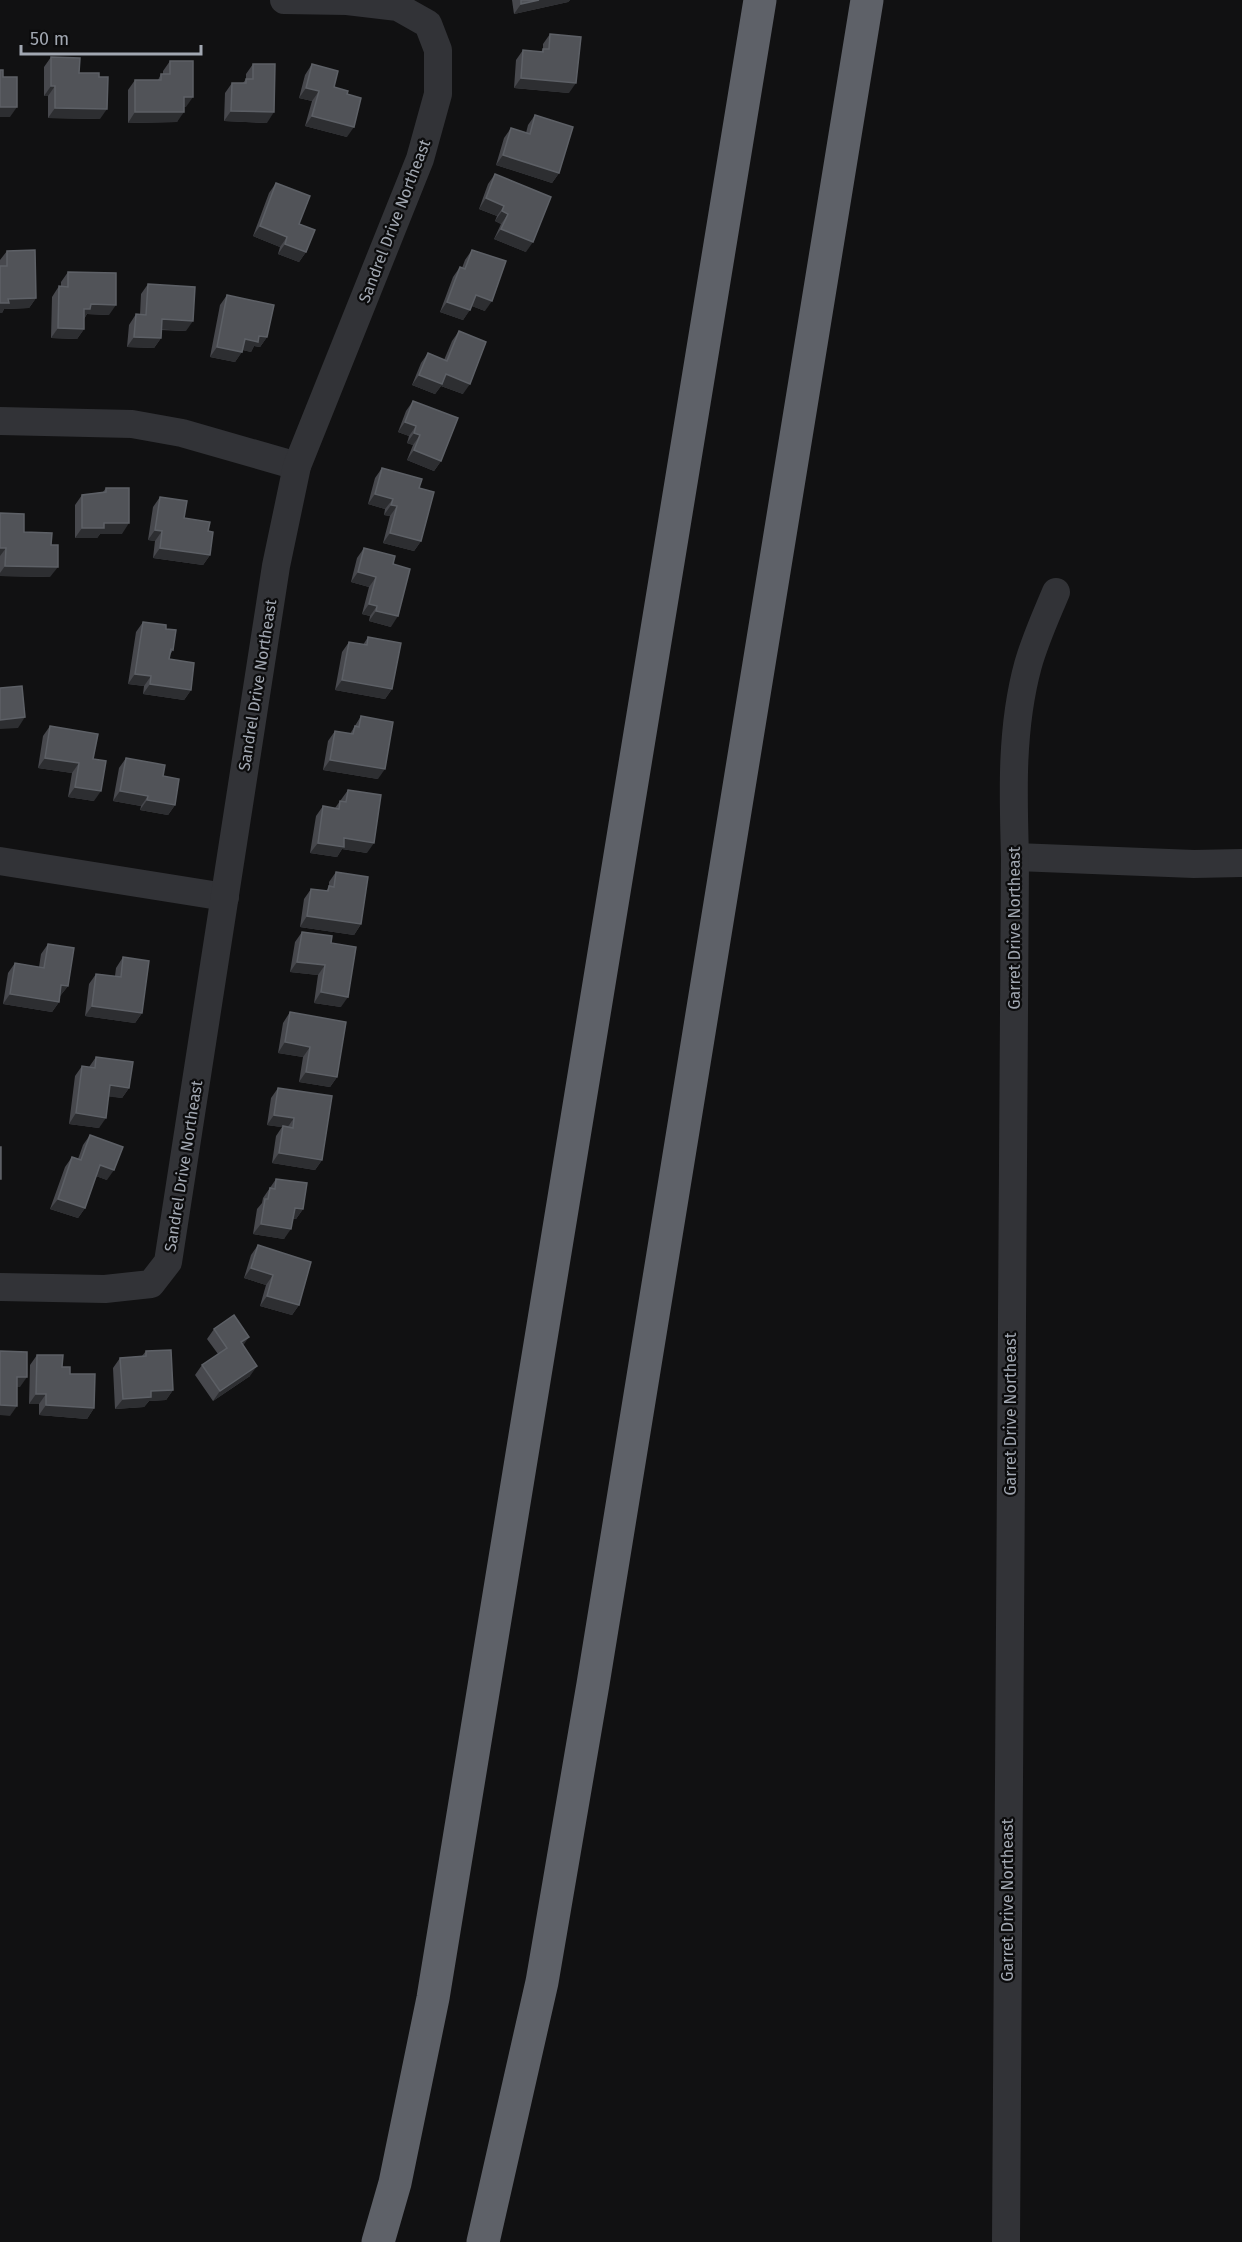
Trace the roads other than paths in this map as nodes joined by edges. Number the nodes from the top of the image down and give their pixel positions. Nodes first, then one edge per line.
1 (284, 0) edge
2 (760, 0) edge
3 (867, 0) edge
4 (0, 421) edge
5 (297, 466) junction
6 (1056, 592) dead end
7 (1015, 857) junction
8 (0, 861) edge
9 (1242, 863) edge
10 (225, 897) junction
11 (0, 1287) edge
12 (378, 2242) edge
13 (483, 2242) edge
14 (1006, 2242) edge

1 - 5 street, Sandrel Drive Northeast
2 - 12 highway
3 - 13 highway
4 - 5 street
5 - 10 street, Sandrel Drive Northeast
6 - 7 street, Garret Drive Northeast
7 - 9 street
7 - 14 street, Garret Drive Northeast
8 - 10 street
10 - 11 street, Sandrel Drive Northeast

